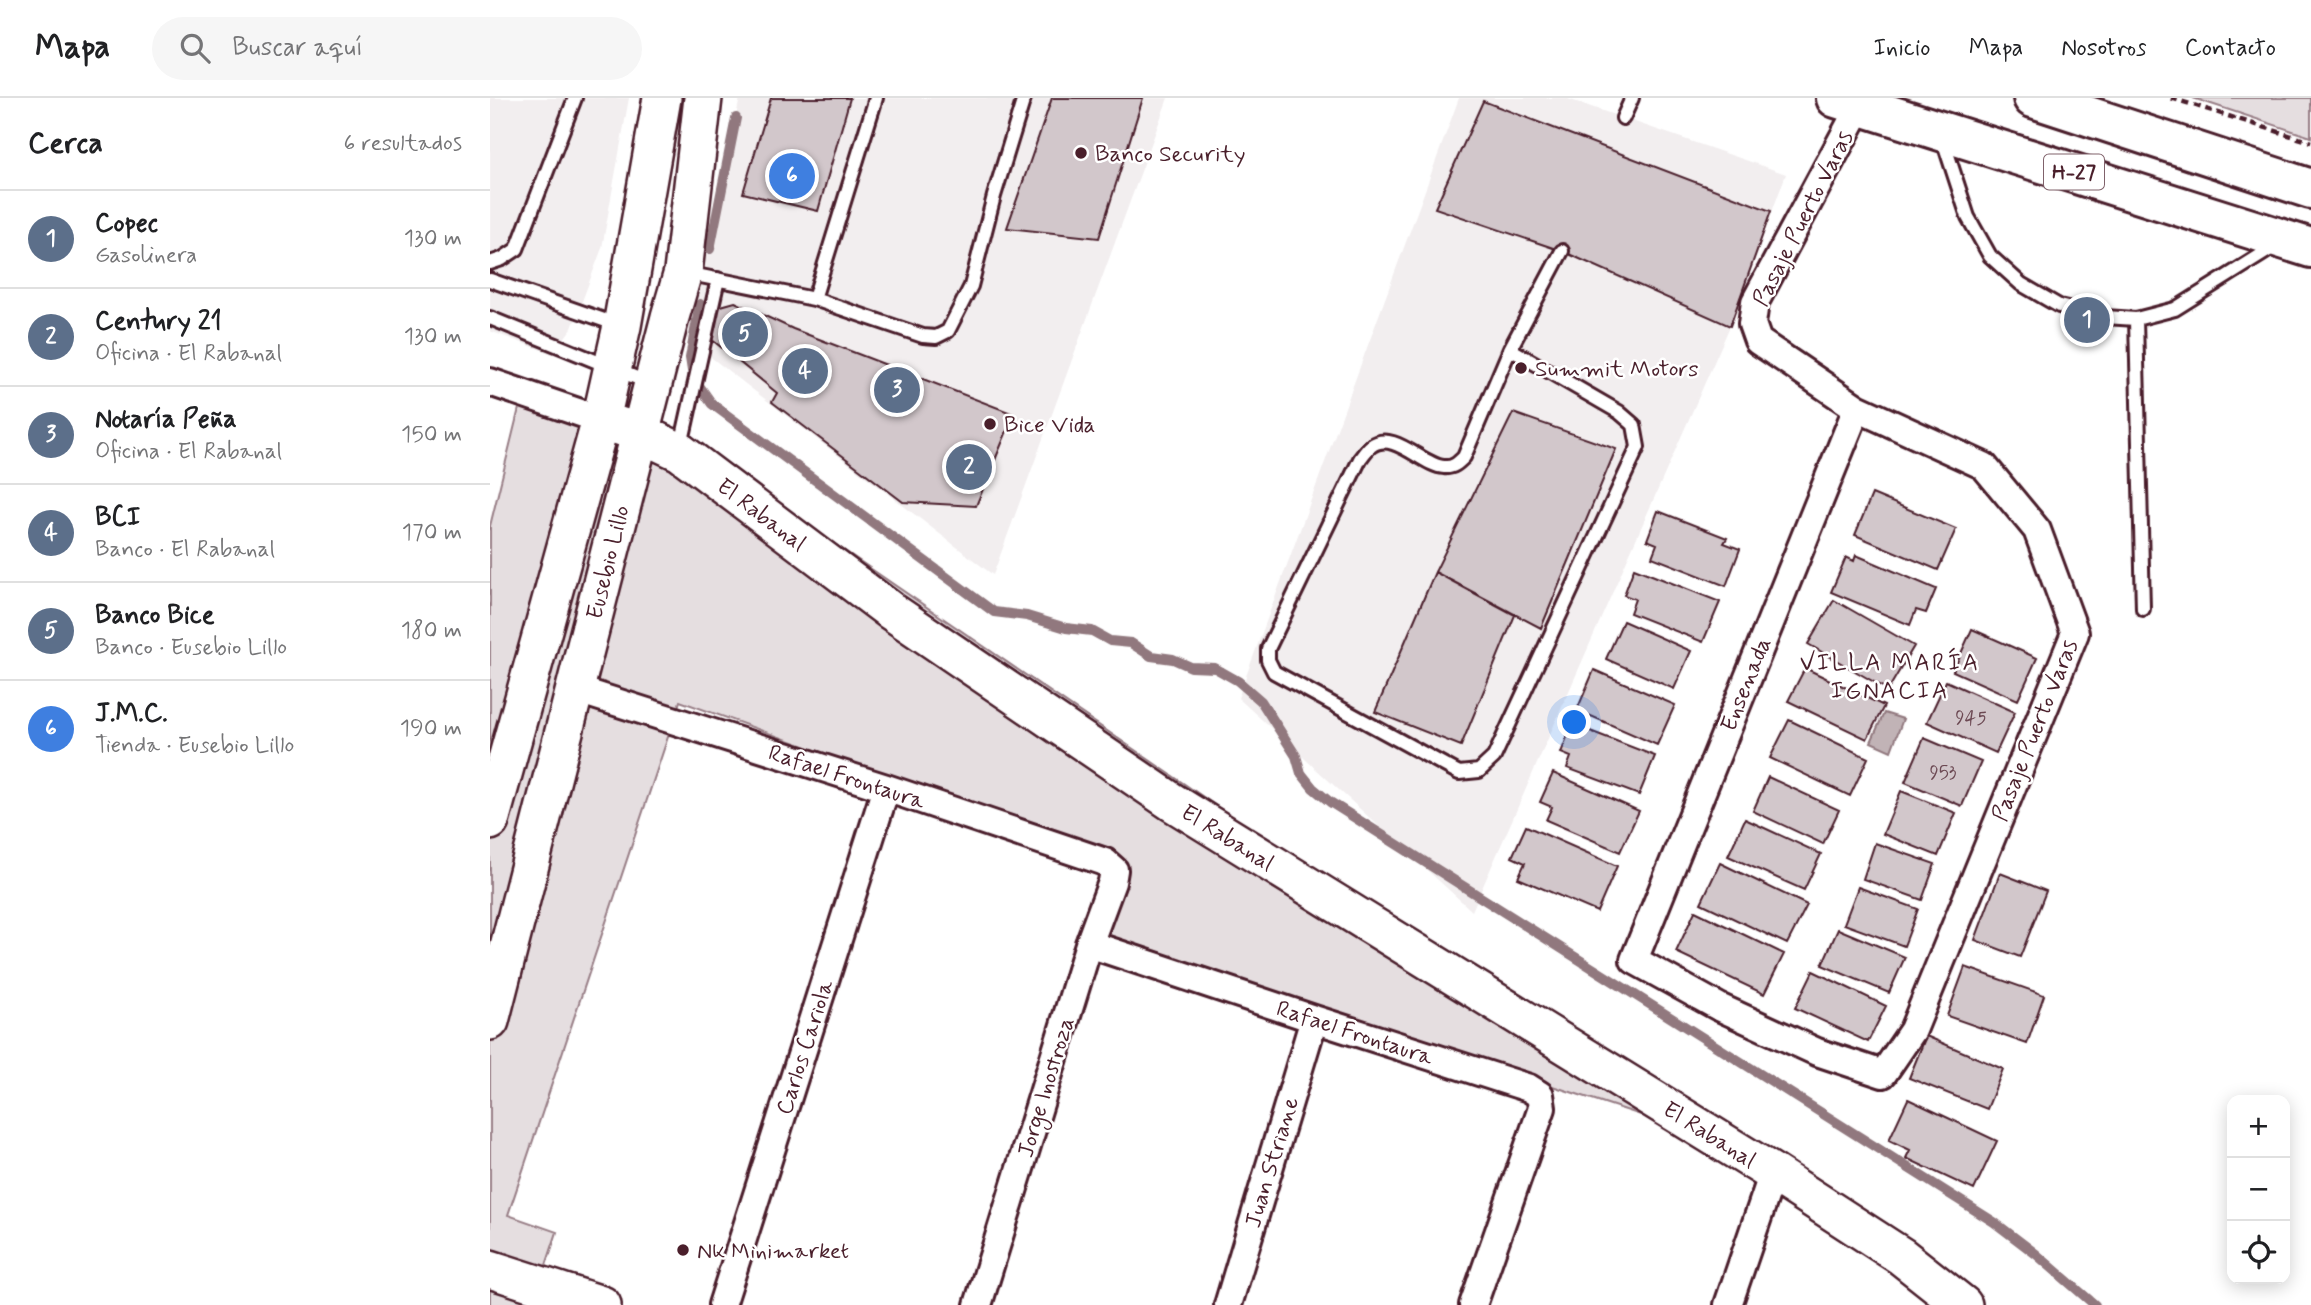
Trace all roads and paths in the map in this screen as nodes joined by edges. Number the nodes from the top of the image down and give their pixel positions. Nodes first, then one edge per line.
1 (575, 98) edge
2 (662, 98) edge
3 (876, 98) edge
4 (1024, 98) edge
5 (1632, 98) edge
6 (2033, 98) edge
7 (2171, 98) edge
8 (706, 99) edge
9 (1848, 102) edge
10 (1623, 118) dead end
11 (1940, 130) junction
12 (2311, 142) edge
13 (2311, 189) edge
14 (2299, 244) edge
15 (1562, 251) dead end
16 (490, 263) edge
17 (701, 275) junction
18 (490, 280) edge
19 (814, 299) junction
20 (490, 318) edge
21 (2136, 318) junction
22 (622, 326) junction
23 (1510, 349) junction
24 (612, 369) junction
25 (490, 382) edge
26 (652, 384) junction
27 (1857, 408) junction
28 (601, 420) junction
29 (640, 433) junction
30 (680, 452) junction
31 (2143, 609) dead end
32 (575, 689) junction
33 (886, 788) junction
34 (490, 821) edge
35 (1114, 870) joint
36 (1089, 944) junction
37 (1634, 960) joint
38 (1314, 1019) junction
39 (490, 1021) edge
40 (1773, 1173) junction
41 (490, 1269) edge
42 (602, 1305) edge
43 (722, 1305) edge
44 (978, 1305) edge
45 (1228, 1305) edge
46 (1473, 1305) edge
47 (1728, 1305) edge
48 (1963, 1305) edge

1 - 16 lane
2 - 22 street, Eusebio Lillo
3 - 19 lane
4 - 19 lane
5 - 10 lane
6 - 13 main road, H-27
7 - 12 path
8 - 17 street, Eusebio Lillo
9 - 11 main road, H-27
9 - 27 street, Pasaje Puerto Varas
11 - 14 main road, H-27
11 - 21 lane
14 - 21 lane
15 - 23 lane
17 - 19 lane
17 - 26 street, Eusebio Lillo
17 - 30 lane
18 - 22 lane
20 - 24 lane
21 - 31 lane
22 - 24 street, Eusebio Lillo
23 - 23 lane
24 - 26 lane
24 - 28 street, Eusebio Lillo
25 - 28 street, El Rabanal
26 - 29 street, Eusebio Lillo
27 - 37 street, Ensenada
27 - 37 street, Pasaje Puerto Varas
28 - 29 street, El Rabanal
28 - 34 street, Eusebio Lillo
29 - 30 street, El Rabanal
29 - 32 street, Eusebio Lillo
30 - 40 street, El Rabanal
32 - 33 street, Rafael Frontaura
32 - 39 street, Eusebio Lillo
33 - 35 street, Rafael Frontaura
33 - 43 street, Carlos Cariola
35 - 36 street, Jorge Inostroza
36 - 38 street, Rafael Frontaura
36 - 44 street, Jorge Inostroza
38 - 45 street, Juan Striane
38 - 46 street, Rafael Frontaura
40 - 47 street
40 - 48 street, El Rabanal
41 - 42 street

